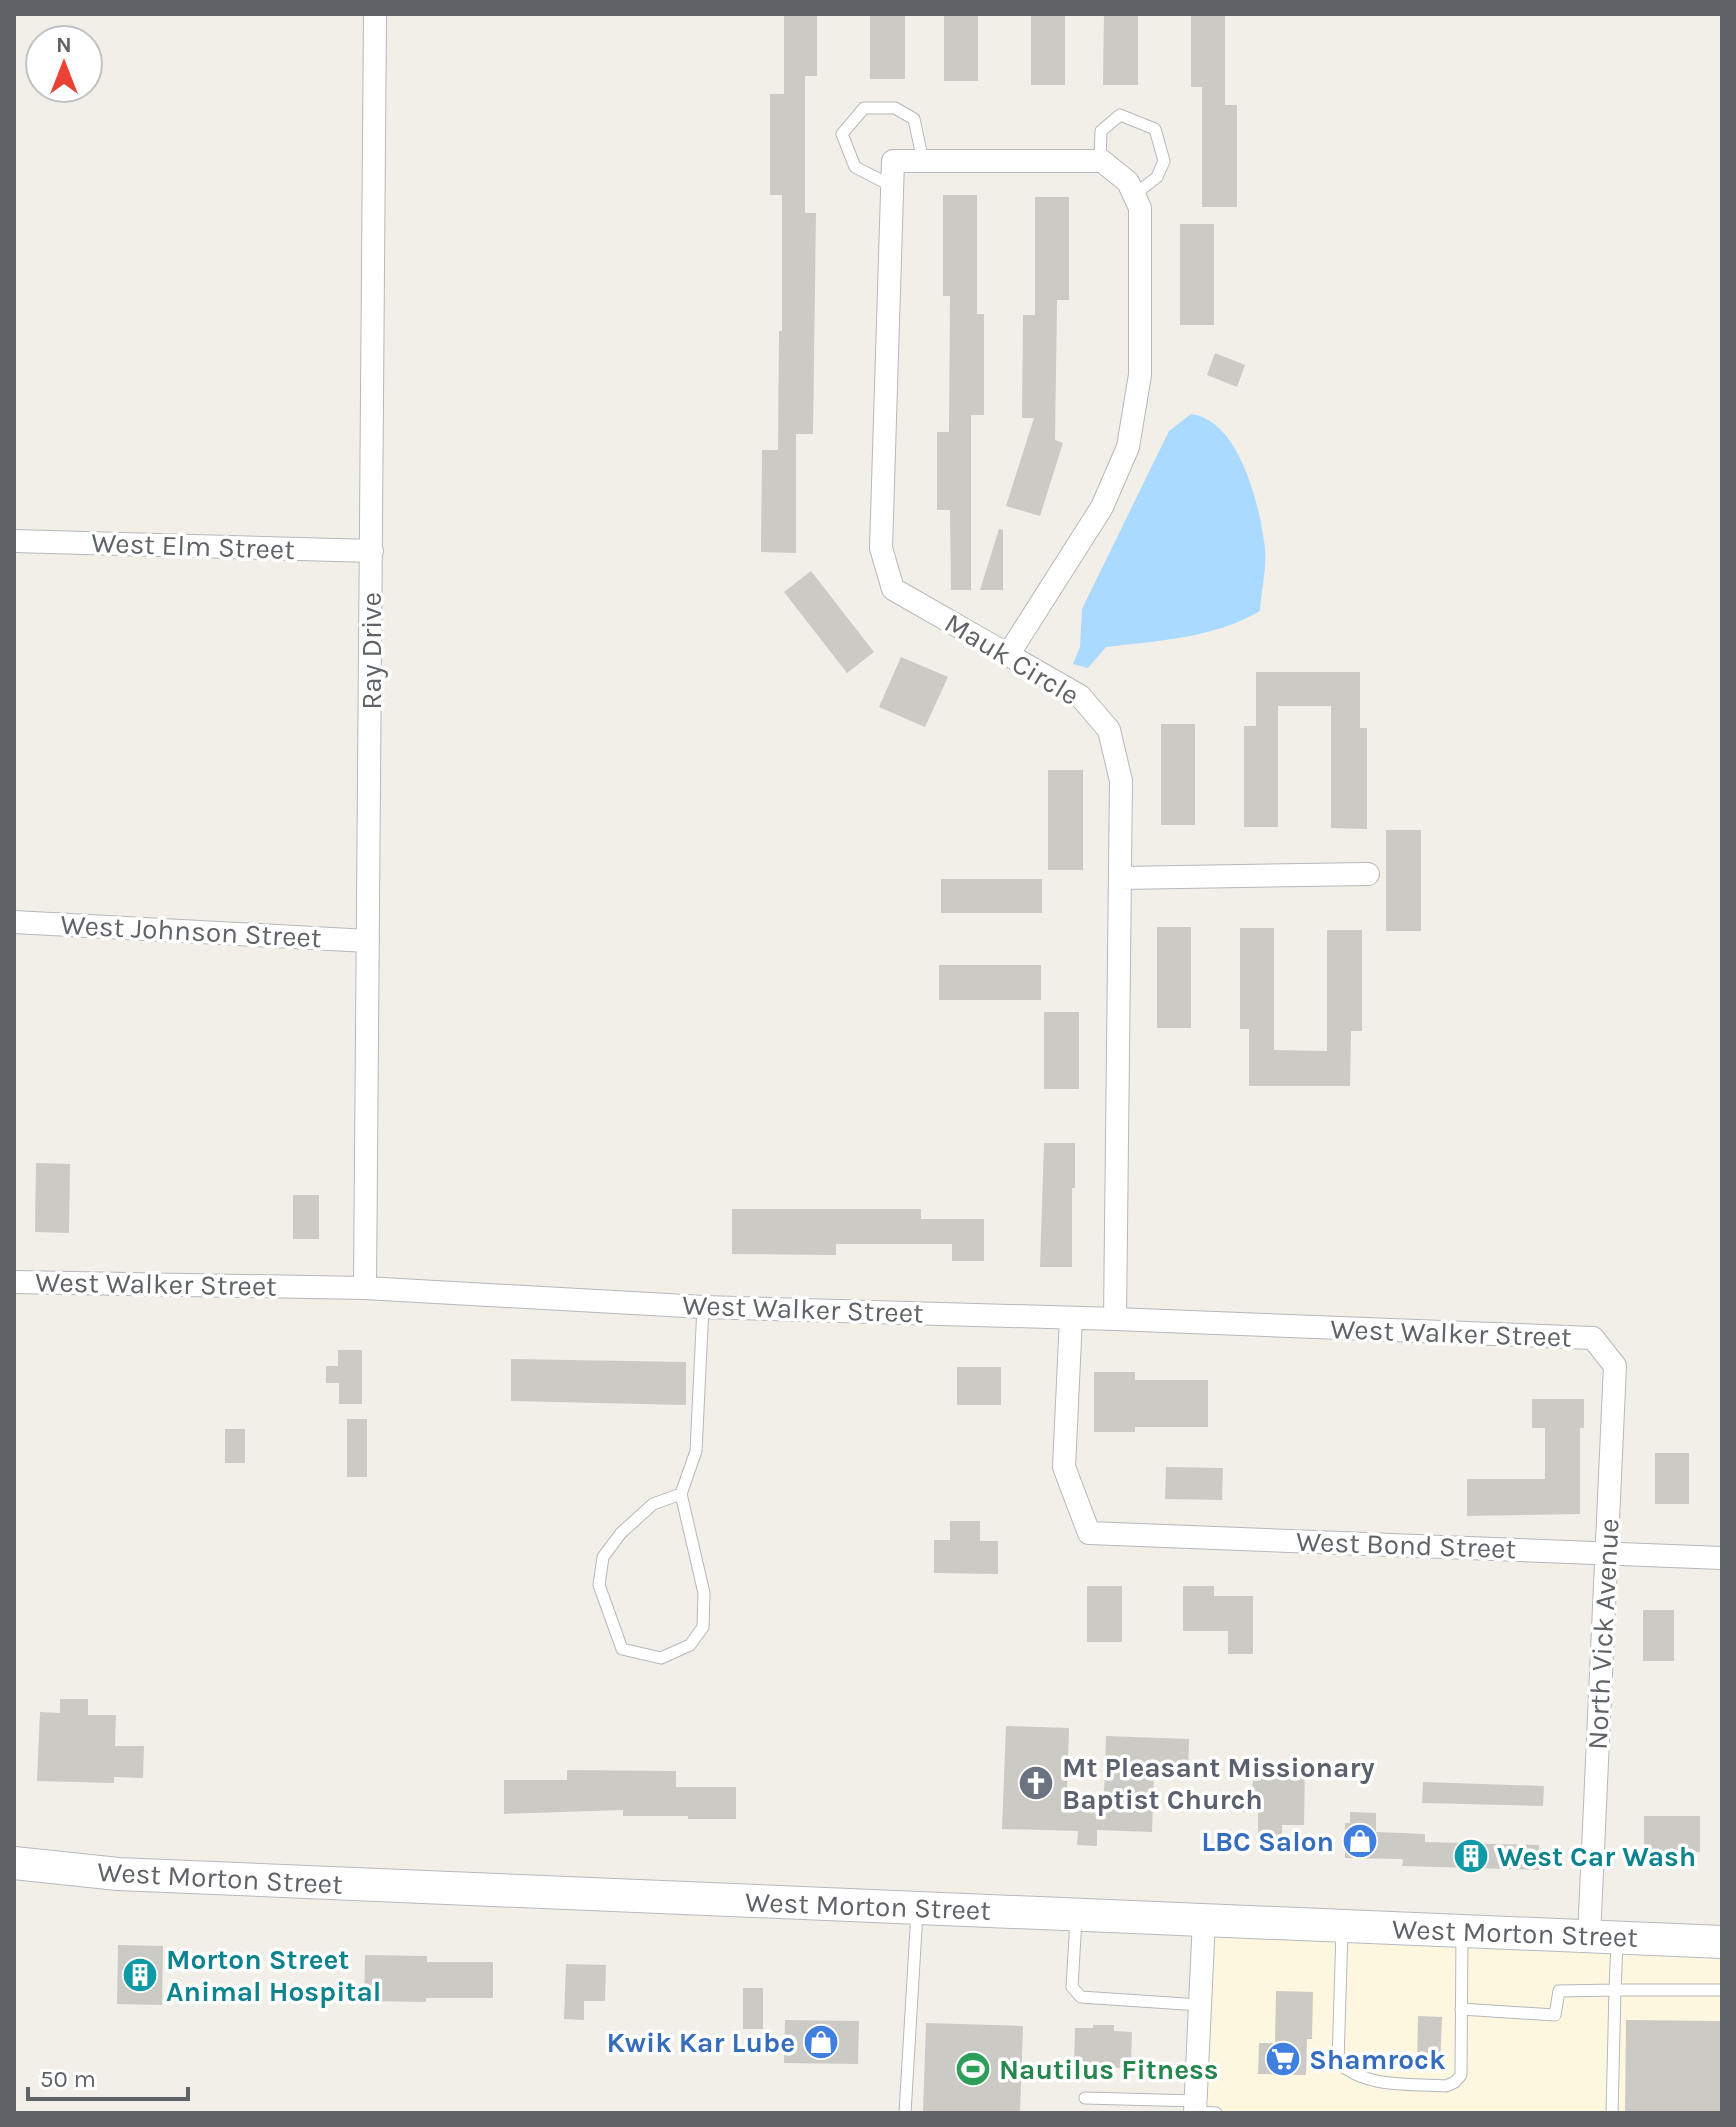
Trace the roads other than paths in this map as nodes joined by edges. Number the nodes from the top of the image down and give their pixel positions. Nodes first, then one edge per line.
1 (375, 14) edge
2 (923, 161) junction
3 (1100, 161) junction
4 (893, 186) junction
5 (1134, 195) junction
6 (14, 541) edge
7 (372, 551) junction
8 (1008, 655) junction
9 (1368, 874) dead end
10 (1120, 878) junction
11 (14, 922) edge
12 (368, 941) junction
13 (14, 1282) edge
14 (365, 1288) junction
15 (703, 1307) junction
16 (1071, 1318) junction
17 (1115, 1319) junction
18 (1593, 1338) joint
19 (681, 1494) junction
20 (1606, 1552) junction
21 (1722, 1558) edge
22 (14, 1863) edge
23 (918, 1908) junction
24 (1076, 1914) junction
25 (1204, 1919) junction
26 (1342, 1925) junction
27 (1462, 1931) junction
28 (1603, 1937) junction
29 (1722, 1942) edge
30 (1615, 1990) junction
31 (1722, 1990) edge
32 (1200, 2005) junction
33 (1461, 2009) junction
34 (1085, 2098) dead end
35 (1195, 2109) edge
36 (905, 2113) edge
37 (1216, 2113) edge
38 (1612, 2113) edge

1 - 7 street, Ray Drive
2 - 3 street
2 - 4 street, Mauk Circle
2 - 4 lane
3 - 5 street
3 - 5 lane
4 - 8 street, Mauk Circle
5 - 8 street
6 - 7 street, West Elm Street
7 - 12 street, Ray Drive
8 - 10 street, Mauk Circle
9 - 10 street
10 - 17 street, Mauk Circle
11 - 12 street, West Johnson Street
12 - 14 street, Ray Drive
13 - 14 street, West Walker Street
14 - 15 street, West Walker Street
15 - 16 street, West Walker Street
15 - 19 lane
16 - 17 street, West Walker Street
16 - 20 street, West Bond Street
17 - 18 street, West Walker Street
18 - 20 street, North Vick Avenue
19 - 19 lane
20 - 21 street, West Bond Street
20 - 28 street, North Vick Avenue
22 - 23 main road, West Morton Street
23 - 24 main road, West Morton Street
23 - 36 lane
24 - 25 main road, West Morton Street
24 - 32 lane
25 - 26 main road, West Morton Street
25 - 32 street
26 - 27 main road, West Morton Street
26 - 33 lane
27 - 28 main road, West Morton Street
27 - 33 lane
28 - 29 main road, West Morton Street
28 - 30 lane
30 - 31 lane
30 - 33 lane
30 - 38 lane
32 - 35 street
34 - 35 lane
35 - 37 lane

